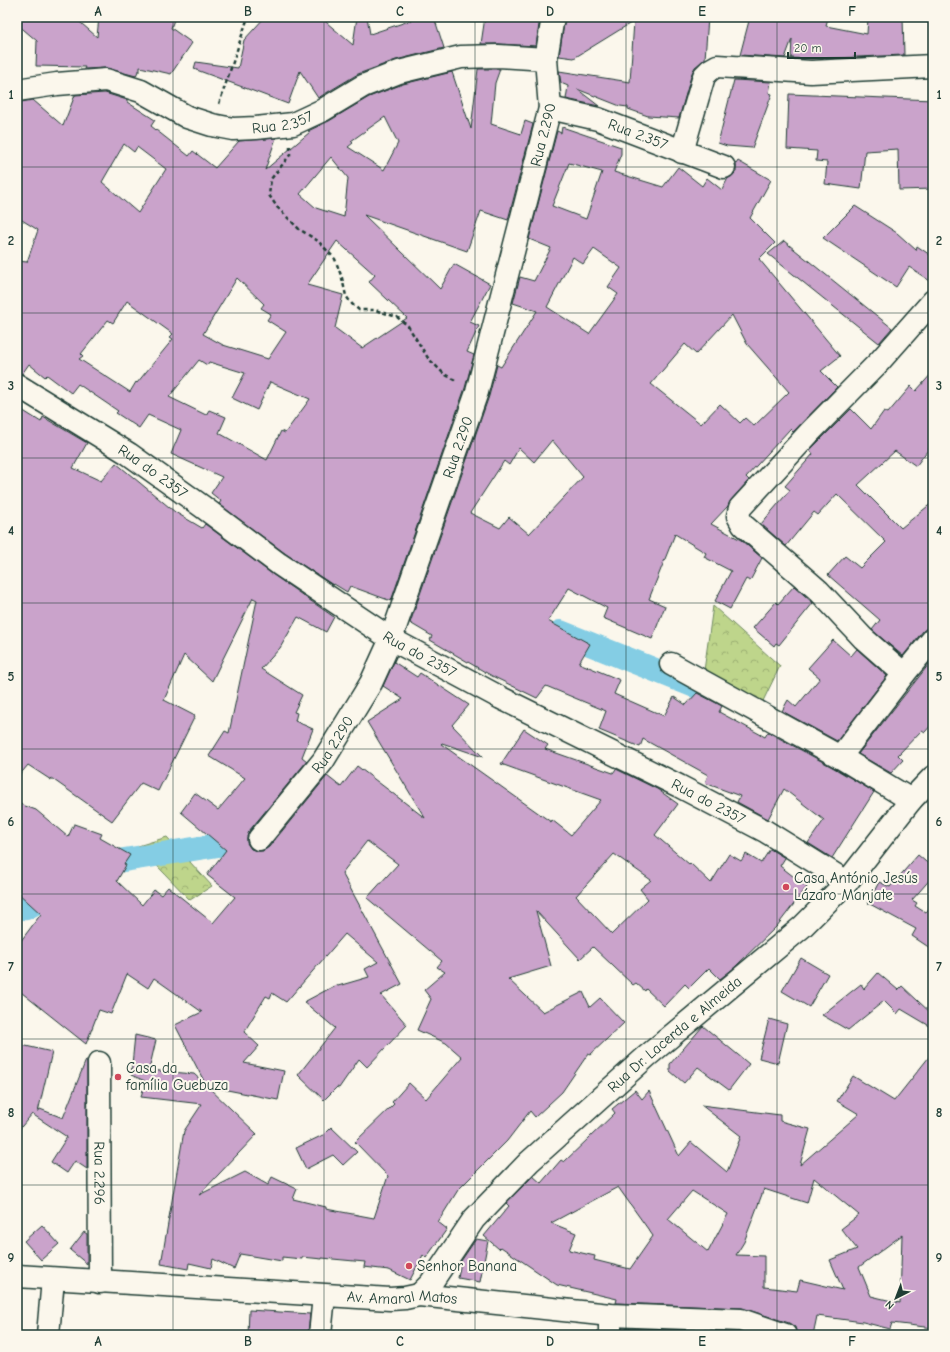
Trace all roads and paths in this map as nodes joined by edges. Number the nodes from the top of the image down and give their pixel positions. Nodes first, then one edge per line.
1 (248, 17) edge
2 (553, 17) edge
3 (546, 59) junction
4 (933, 66) edge
5 (17, 90) edge
6 (550, 108) junction
7 (212, 125) junction
8 (289, 143) dead end
9 (682, 152) junction
10 (724, 167) dead end
11 (933, 301) edge
12 (17, 384) edge
13 (477, 392) junction
14 (391, 639) junction
15 (933, 639) edge
16 (671, 664) dead end
17 (904, 674) junction
18 (840, 757) junction
19 (933, 777) edge
20 (911, 800) junction
21 (259, 839) dead end
22 (847, 882) junction
23 (99, 1063) dead end
24 (17, 1276) edge
25 (53, 1279) junction
26 (100, 1282) junction
27 (419, 1295) junction
28 (324, 1296) junction
29 (610, 1325) edge
30 (741, 1327) edge
31 (48, 1335) edge
32 (320, 1335) edge
33 (785, 1335) edge

1 - 7 path
2 - 3 street, Rua 2.290
3 - 6 street, Rua 2.290
3 - 7 street, Rua 2.357
4 - 9 street
5 - 7 street, Rua 2.357
6 - 9 street, Rua 2.357
6 - 13 street, Rua 2.290
8 - 13 path
9 - 10 street, Rua 2.357
11 - 17 street
12 - 14 street, Rua do 2357
13 - 14 street, Rua 2.290
14 - 21 street, Rua 2.290
14 - 22 street, Rua do 2357
15 - 17 street
16 - 18 street
17 - 18 street
18 - 20 street
19 - 20 street, Rua Dr. Lacerda e Almeida
20 - 22 street, Rua Dr. Lacerda e Almeida
22 - 27 street, Rua Dr. Lacerda e Almeida
23 - 26 street, Rua 2.296
24 - 25 street, Av. Amaral Matos
25 - 26 street, Av. Amaral Matos
25 - 31 street
26 - 28 street, Av. Amaral Matos
27 - 28 street, Av. Amaral Matos
27 - 29 street, Av. Amaral Matos
28 - 32 street
29 - 30 street, Av. Amaral Matos
30 - 33 street, Av. Amaral Matos

